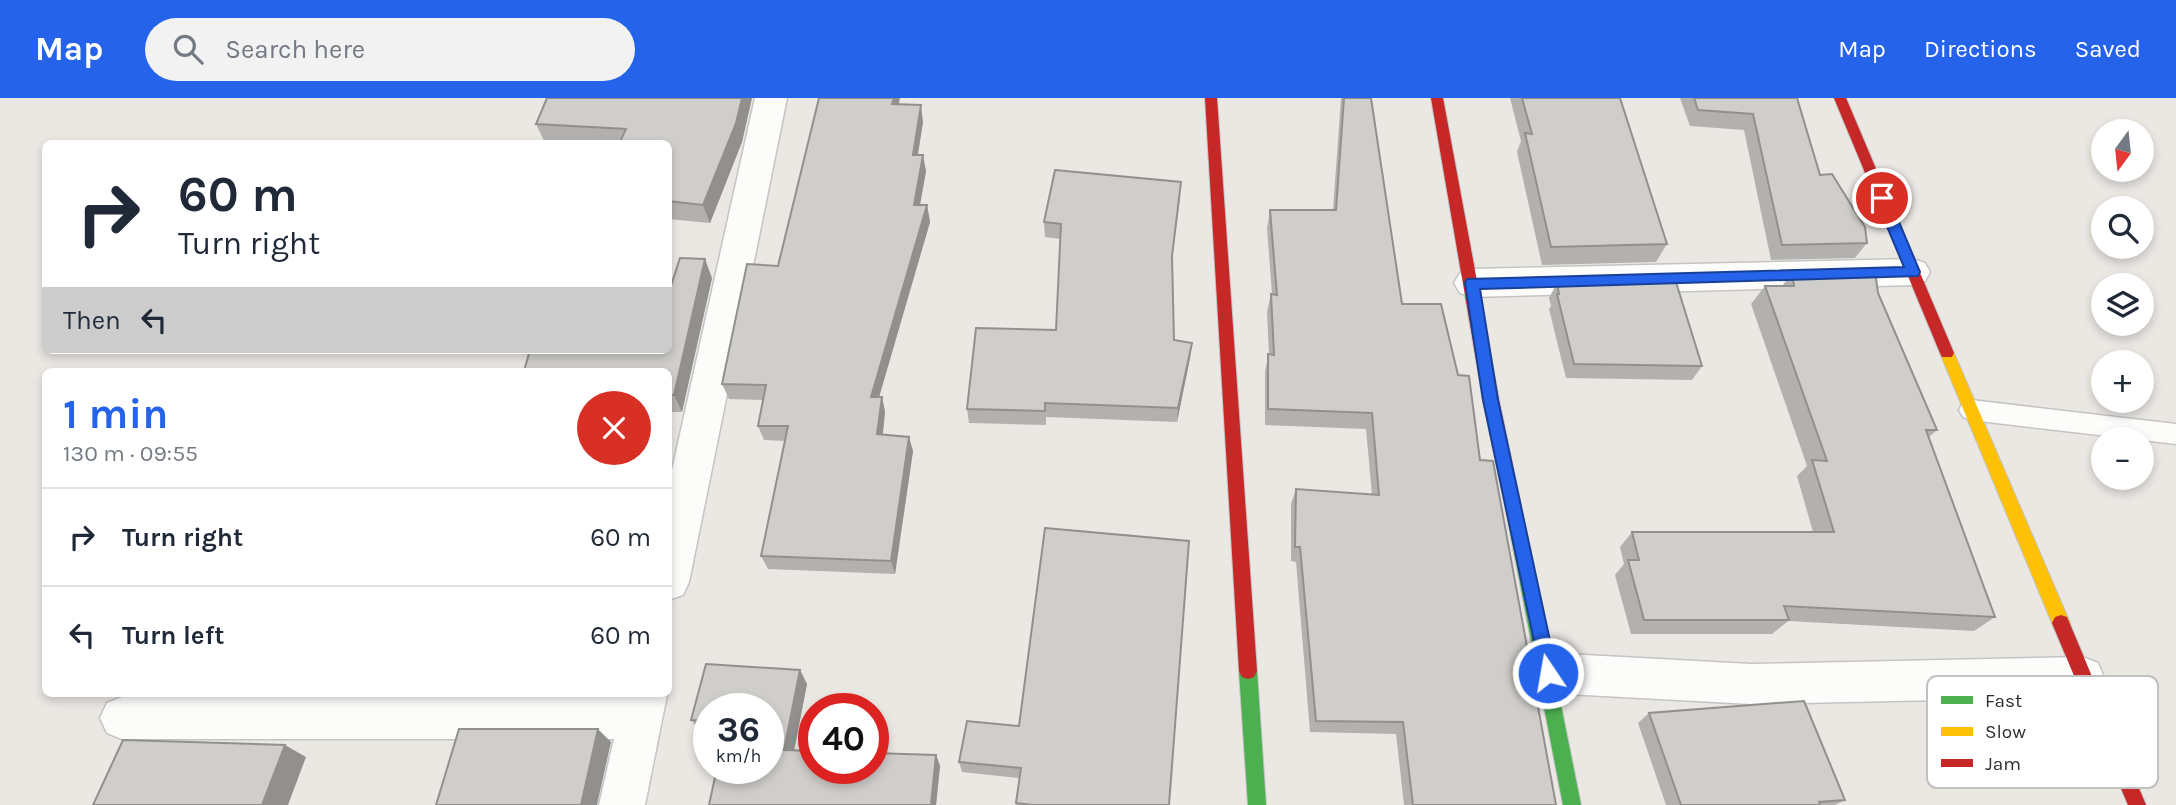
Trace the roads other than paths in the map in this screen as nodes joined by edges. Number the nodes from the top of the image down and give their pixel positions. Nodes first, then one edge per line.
1 (771, 98) edge
2 (1211, 98) edge
3 (1437, 98) edge
4 (1840, 98) edge
5 (1913, 272) junction
6 (1472, 283) junction
7 (1971, 410) junction
8 (2176, 433) edge
9 (672, 563) edge
10 (1548, 673) junction
11 (2084, 676) edge
12 (1927, 680) edge
13 (643, 705) edge
14 (122, 718) dead end
15 (2130, 788) edge
16 (622, 805) edge
17 (1257, 805) edge
18 (1572, 805) edge
19 (2137, 805) edge

1 - 9 street
2 - 17 street
3 - 6 street
4 - 5 street
5 - 6 street
5 - 7 street
6 - 10 street
7 - 8 lane
7 - 11 street
10 - 12 street
10 - 18 street
13 - 14 street
13 - 16 street
15 - 19 street

